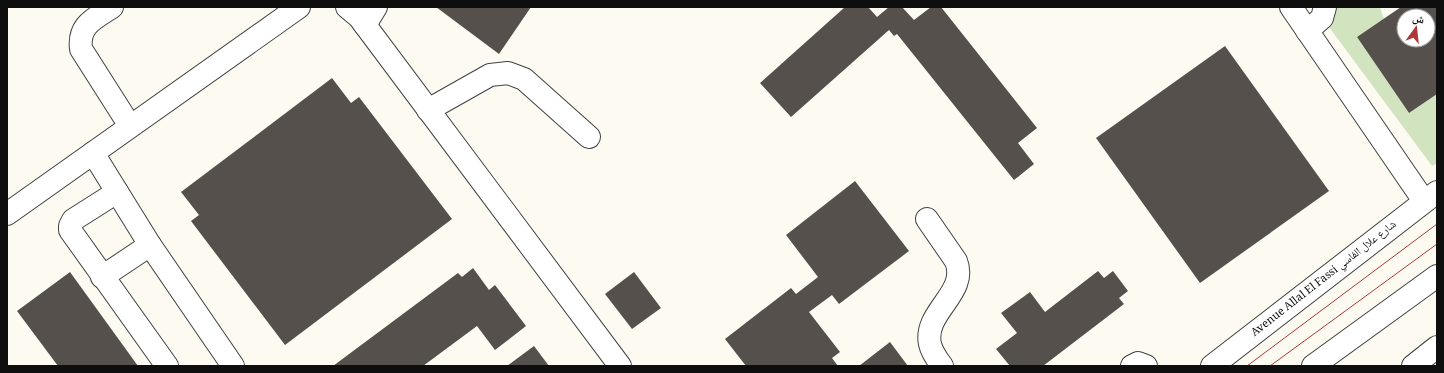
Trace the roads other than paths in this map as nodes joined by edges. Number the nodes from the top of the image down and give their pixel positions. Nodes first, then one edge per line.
1 (112, 7) edge
2 (299, 7) edge
3 (347, 7) edge
4 (376, 7) edge
5 (1291, 7) edge
6 (1325, 7) edge
7 (365, 25) junction
8 (1307, 31) junction
9 (428, 110) junction
10 (130, 126) junction
11 (589, 137) dead end
12 (93, 152) junction
13 (117, 192) junction
14 (1431, 196) edge
15 (7, 214) edge
16 (927, 219) dead end
17 (150, 245) junction
18 (1437, 276) edge
19 (102, 277) junction
20 (1437, 347) edge
21 (167, 366) edge
22 (233, 366) edge
23 (620, 366) edge
24 (942, 366) edge
25 (1132, 366) edge
26 (1146, 366) edge
27 (1212, 366) edge
28 (1313, 366) edge
29 (1413, 366) edge

1 - 10 street
2 - 10 street
3 - 7 street
4 - 7 street
5 - 8 street
6 - 8 street
7 - 9 street
8 - 14 street
9 - 11 street
9 - 23 street
10 - 12 street
12 - 13 street
12 - 15 street
13 - 17 street
13 - 19 street
14 - 27 street, Avenue Allal El Fassi شارع علال الفاسي
16 - 24 street
17 - 19 street
17 - 22 street
18 - 28 street
19 - 21 street
20 - 29 street
25 - 26 street

